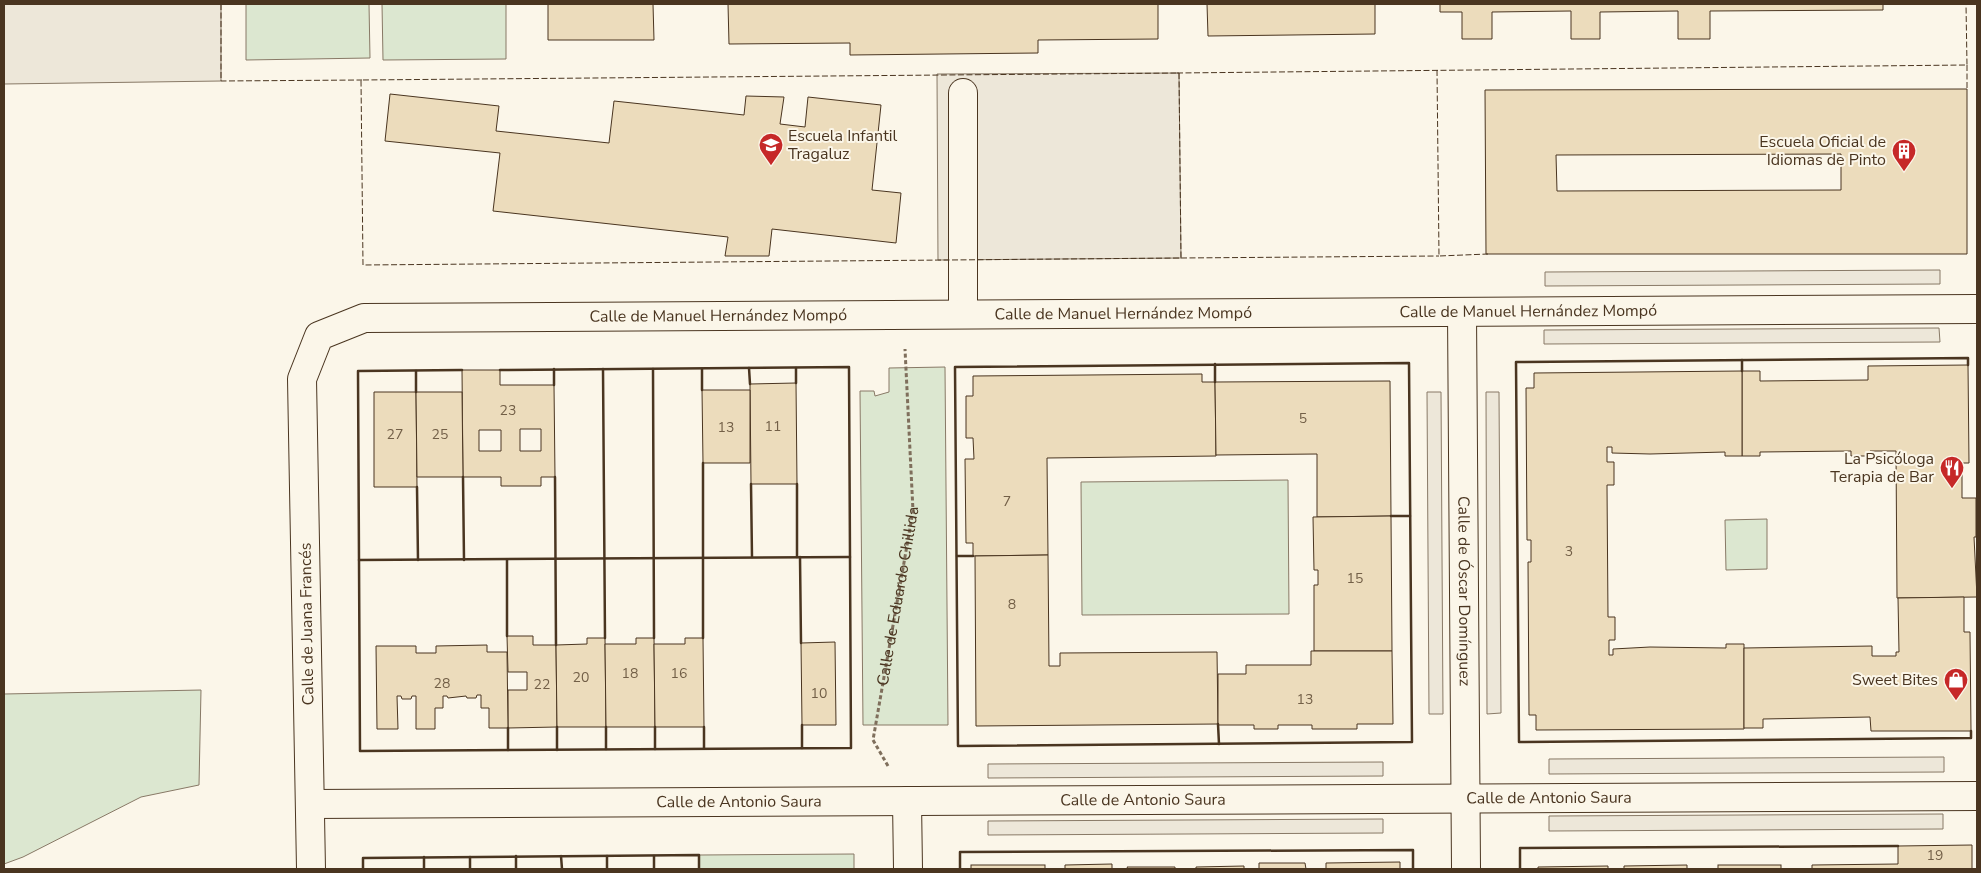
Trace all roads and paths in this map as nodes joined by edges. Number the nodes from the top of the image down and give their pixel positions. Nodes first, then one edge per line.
1 (963, 93) dead end
2 (1977, 309) edge
3 (1462, 313) junction
4 (903, 314) junction
5 (963, 314) junction
6 (302, 379) joint
7 (1977, 796) edge
8 (1465, 799) junction
9 (907, 802) junction
10 (310, 804) junction
11 (310, 869) edge
12 (908, 869) edge
13 (1466, 869) edge

1 - 5 street
2 - 3 street, Calle de Manuel Hernández Mompó
3 - 5 street, Calle de Manuel Hernández Mompó
3 - 8 street, Calle de Óscar Domínguez
4 - 5 street, Calle de Manuel Hernández Mompó
4 - 6 street, Calle de Manuel Hernández Mompó
4 - 9 path, Calle de Eduardo Chillida
6 - 10 street, Calle de Juana Francés
7 - 8 street, Calle de Antonio Saura
8 - 9 street, Calle de Antonio Saura
8 - 13 street, Calle de Óscar Domínguez
9 - 10 street, Calle de Antonio Saura
9 - 12 street
10 - 11 street, Calle de Juana Francés

